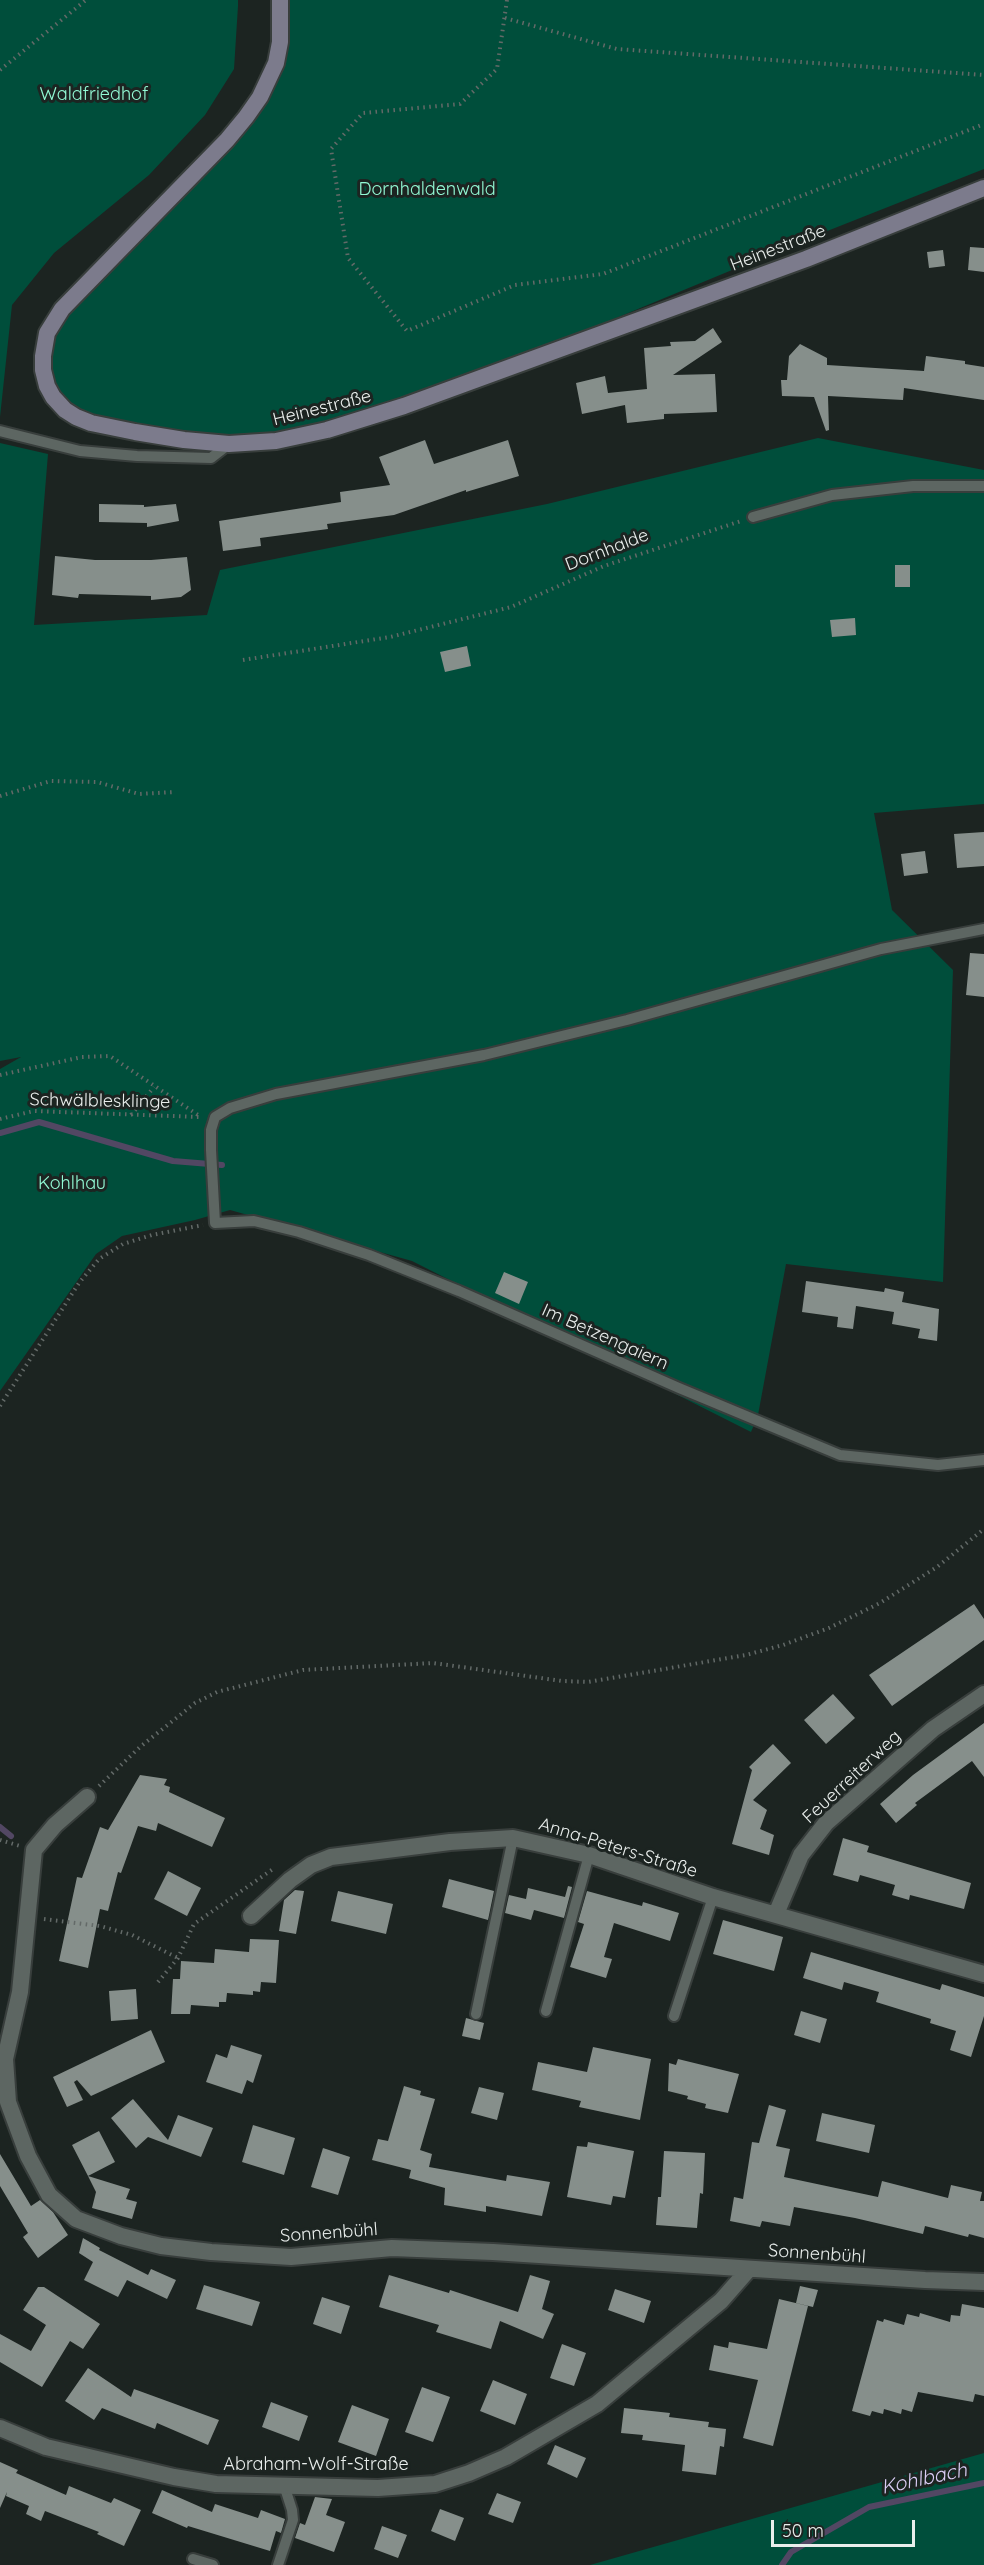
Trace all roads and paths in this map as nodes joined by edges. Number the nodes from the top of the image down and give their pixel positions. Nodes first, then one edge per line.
1 (86, 0) edge
2 (280, 0) edge
3 (507, 0) edge
4 (505, 18) junction
5 (0, 70) edge
6 (984, 75) edge
7 (984, 124) edge
8 (984, 188) edge
9 (0, 431) edge
10 (229, 444) junction
11 (984, 486) edge
12 (753, 517) joint
13 (243, 660) dead end
14 (175, 792) dead end
15 (0, 796) edge
16 (984, 929) edge
17 (0, 1076) edge
18 (154, 1086) junction
19 (130, 1115) junction
20 (0, 1119) edge
21 (216, 1223) junction
22 (0, 1406) edge
23 (984, 1460) edge
24 (984, 1529) edge
25 (984, 1694) edge
26 (87, 1797) joint
27 (513, 1838) junction
28 (589, 1855) junction
29 (713, 1897) junction
30 (776, 1914) junction
31 (251, 1916) dead end
32 (28, 1917) junction
33 (178, 1958) dead end
34 (984, 1974) edge
35 (546, 2012) dead end
36 (476, 2014) dead end
37 (674, 2016) dead end
38 (749, 2269) junction
39 (984, 2282) edge
40 (0, 2428) edge
41 (284, 2485) junction
42 (193, 2559) dead end
43 (213, 2565) edge
44 (278, 2565) edge

1 - 5 path
2 - 10 main road, Heinestraße
3 - 4 path
4 - 6 path
4 - 7 path
8 - 10 main road, Heinestraße
9 - 10 lane
11 - 12 lane
12 - 13 path, Dornhalde
14 - 15 path
16 - 21 lane
17 - 18 path
18 - 19 path
18 - 19 path, Schwälblesklinge
19 - 20 path, Schwälblesklinge
21 - 22 path
21 - 23 lane, Im Betzengaiern
24 - 26 path
25 - 30 street, Feuerreiterweg
26 - 32 street, Sonnenbühl
27 - 28 street, Anna-Peters-Straße
27 - 31 street, Anna-Peters-Straße
27 - 36 lane
28 - 29 street, Anna-Peters-Straße
28 - 35 lane
29 - 30 street, Anna-Peters-Straße
29 - 37 lane
30 - 34 street, Anna-Peters-Straße
32 - 33 path
32 - 38 street, Sonnenbühl
38 - 39 street, Sonnenbühl
38 - 41 street, Abraham-Wolf-Straße
40 - 41 street, Abraham-Wolf-Straße
41 - 44 lane
42 - 43 lane

